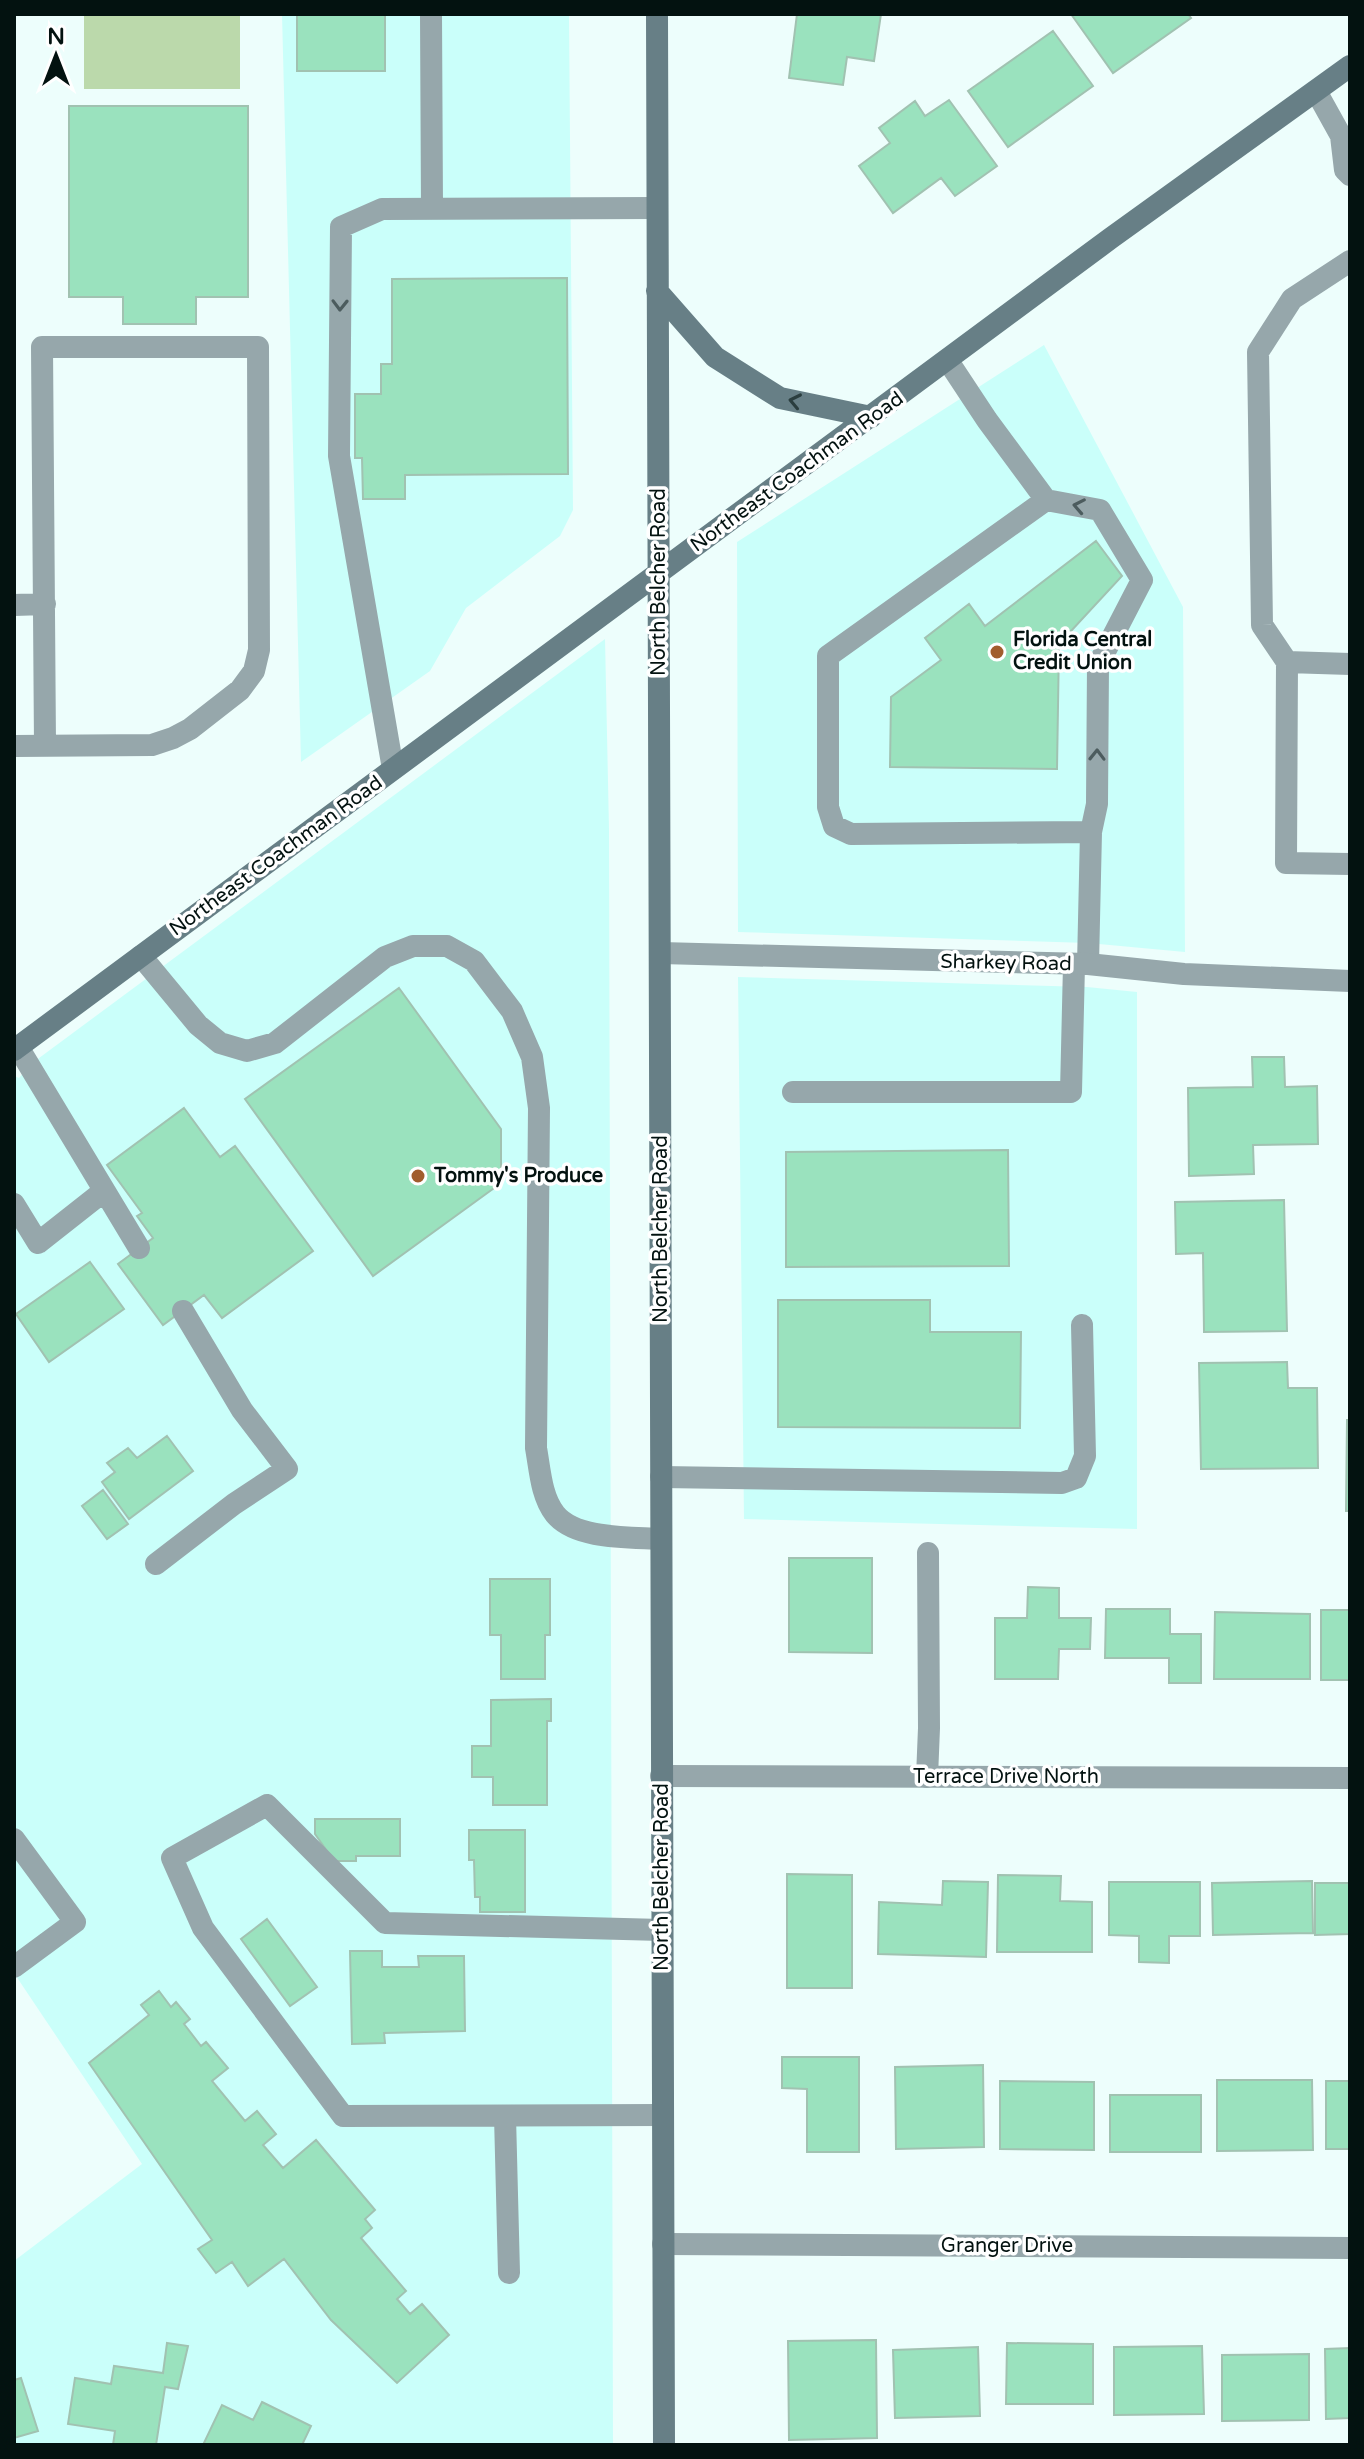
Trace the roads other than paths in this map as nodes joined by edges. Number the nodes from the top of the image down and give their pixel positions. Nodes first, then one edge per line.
1 (431, 14) edge
2 (657, 14) edge
3 (1350, 66) edge
4 (1316, 91) junction
5 (1346, 138) edge
6 (1350, 175) edge
7 (657, 208) junction
8 (432, 209) junction
9 (1350, 261) edge
10 (657, 291) junction
11 (948, 361) junction
12 (871, 417) junction
13 (1046, 500) junction
14 (659, 573) junction
15 (45, 604) junction
16 (14, 605) edge
17 (1287, 662) junction
18 (1350, 664) edge
19 (45, 745) junction
20 (14, 746) edge
21 (393, 769) junction
22 (1091, 832) junction
23 (1350, 864) edge
24 (661, 953) junction
25 (141, 956) junction
26 (1081, 964) junction
27 (1350, 981) edge
28 (15, 1047) edge
29 (793, 1092) dead end
30 (104, 1191) junction
31 (14, 1204) edge
32 (139, 1248) dead end
33 (183, 1311) dead end
34 (1082, 1325) dead end
35 (661, 1477) junction
36 (661, 1539) junction
37 (928, 1553) dead end
38 (156, 1564) dead end
39 (661, 1776) junction
40 (927, 1777) junction
41 (1350, 1778) edge
42 (14, 1839) edge
43 (662, 1930) junction
44 (14, 1967) edge
45 (662, 2115) junction
46 (505, 2116) junction
47 (663, 2244) junction
48 (1350, 2248) edge
49 (509, 2273) dead end
50 (664, 2445) edge

1 - 8 street
2 - 7 main road, North Belcher Road
3 - 4 main road, Northeast Coachman Road
4 - 5 street
4 - 11 main road, Northeast Coachman Road
5 - 6 street
7 - 8 street
7 - 10 main road, North Belcher Road
8 -> 21 street
9 - 17 street
12 -> 10 main road
10 - 14 main road, North Belcher Road
11 - 12 main road, Northeast Coachman Road
11 - 13 street
12 - 14 main road, Northeast Coachman Road
22 -> 13 street
13 - 22 street
14 - 21 main road, Northeast Coachman Road
14 - 24 main road, North Belcher Road
15 - 16 street
15 - 19 street
15 - 19 street
17 - 18 street
17 - 23 street
19 - 20 street
21 - 25 main road, Northeast Coachman Road
22 - 26 street
24 - 26 street, Sharkey Road
24 - 35 main road, North Belcher Road
25 - 28 main road, Northeast Coachman Road
25 - 36 street
26 - 27 street, Sharkey Road
26 - 29 street
28 - 30 street
30 - 31 street
30 - 32 street
33 - 38 street
34 - 35 street
35 - 36 main road, North Belcher Road
36 - 39 main road, North Belcher Road
37 - 40 street
39 - 40 street, Terrace Drive North
39 - 43 main road, North Belcher Road
40 - 41 street, Terrace Drive North
42 - 44 street
43 - 45 main road, North Belcher Road
43 - 46 street
45 - 46 street
45 - 47 main road, North Belcher Road
46 - 49 street
47 - 48 street, Granger Drive
47 - 50 main road, North Belcher Road

